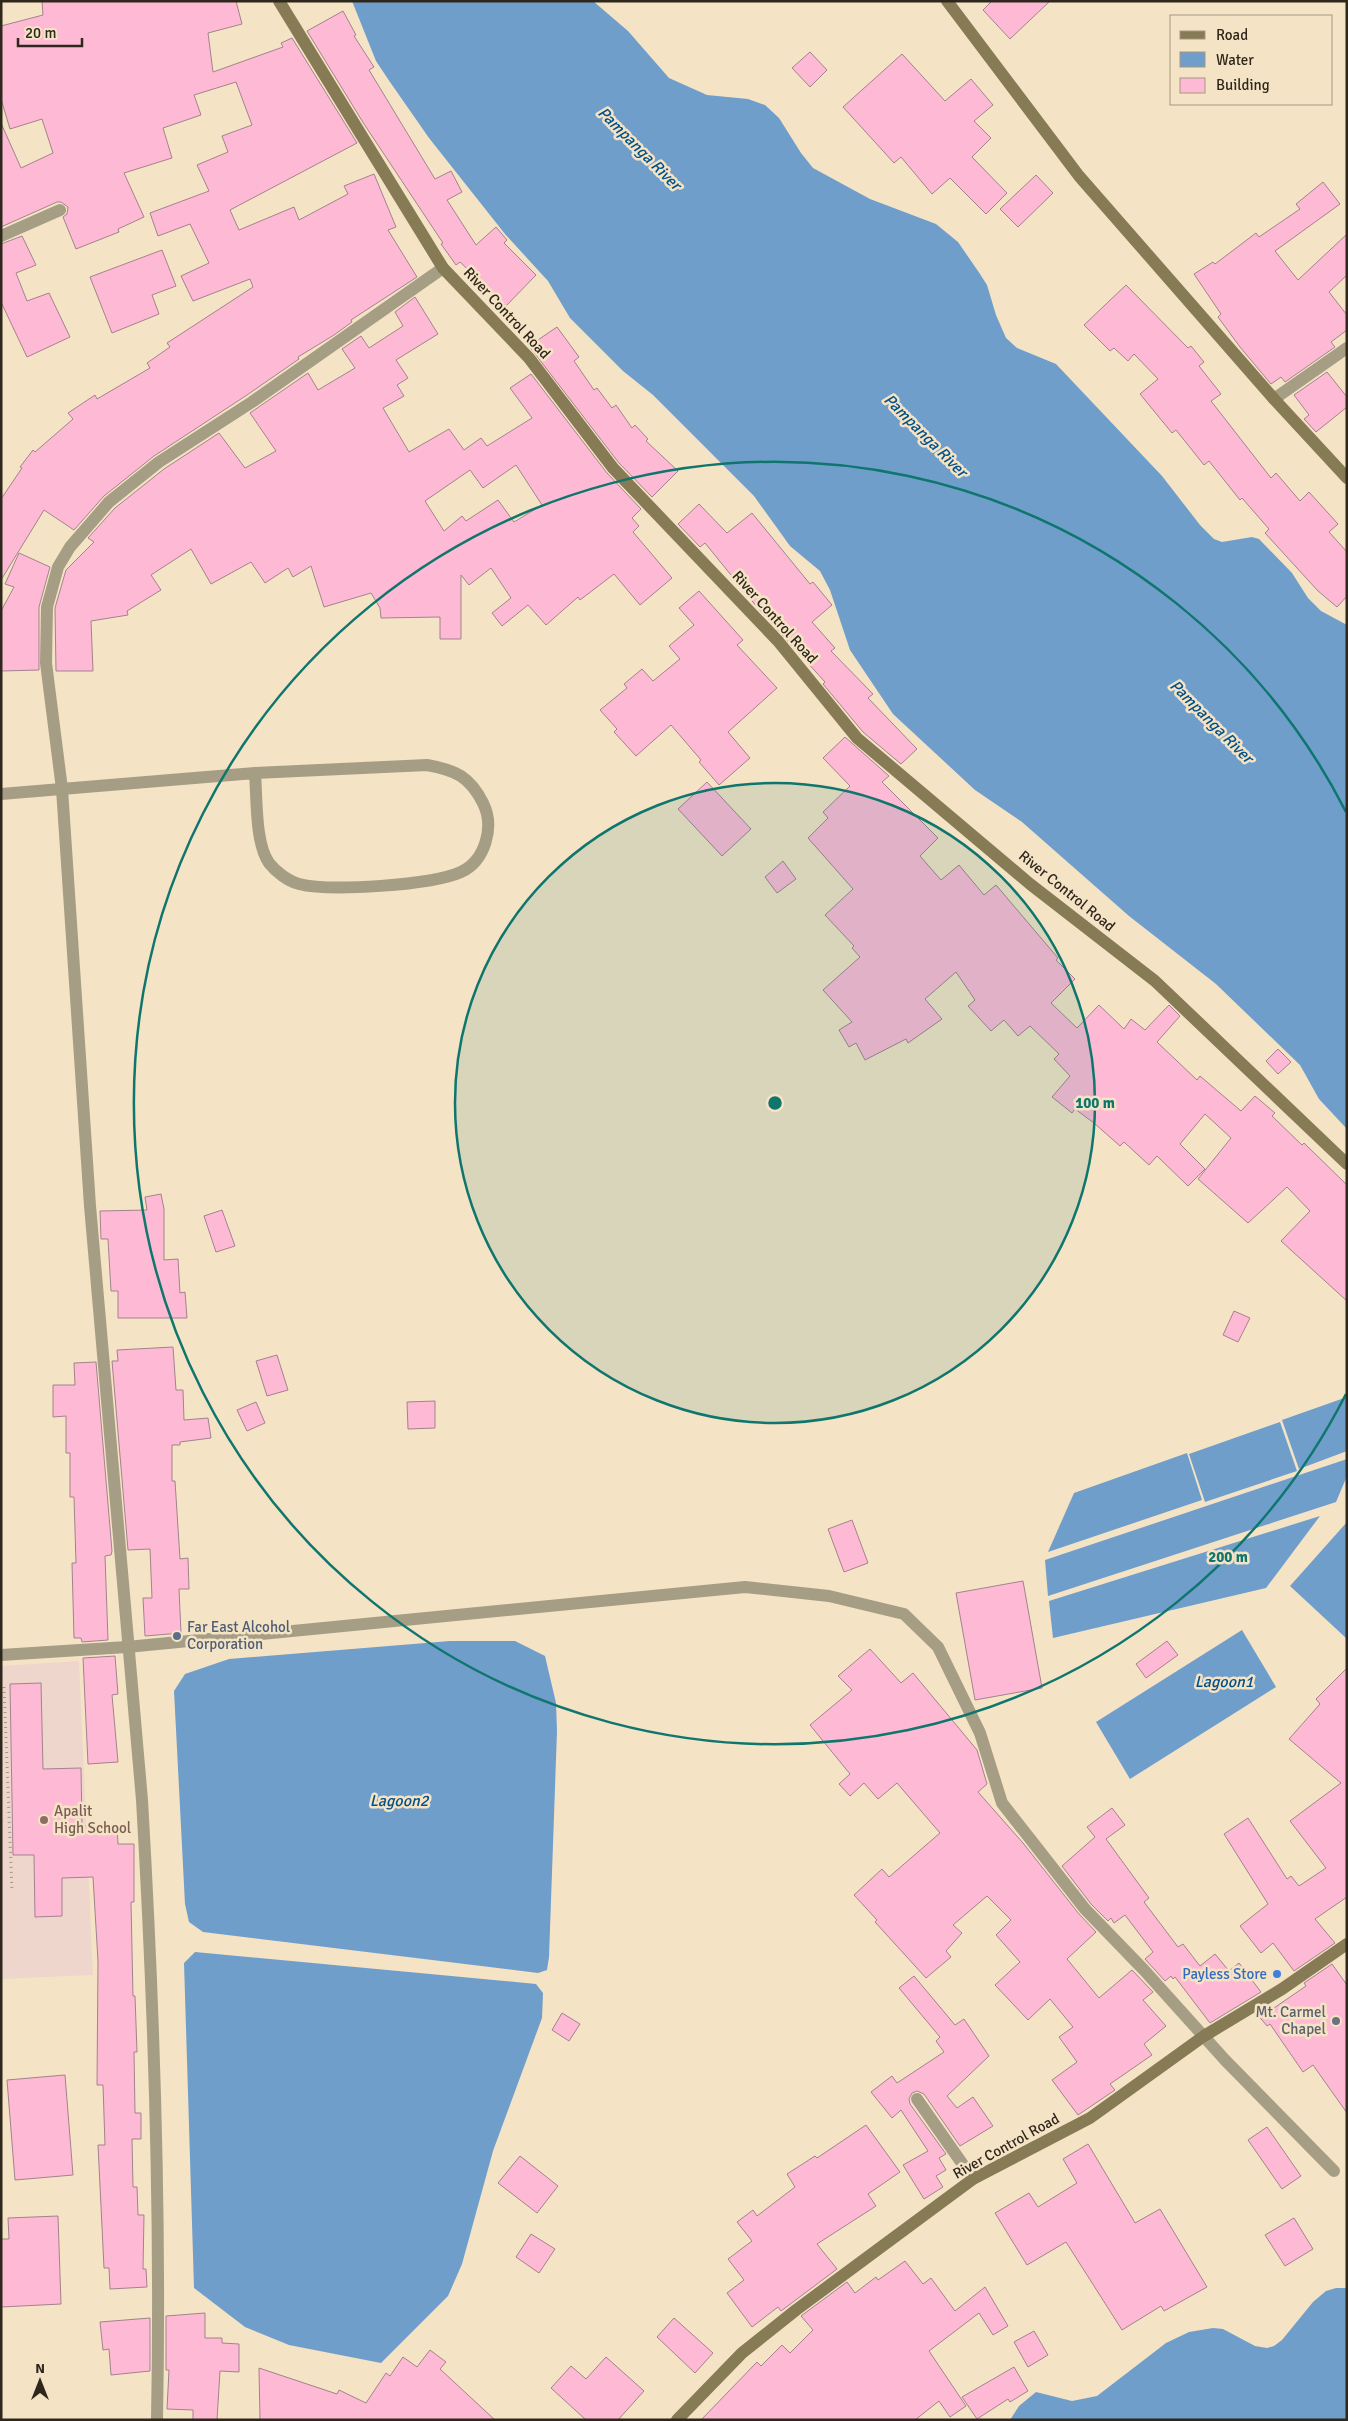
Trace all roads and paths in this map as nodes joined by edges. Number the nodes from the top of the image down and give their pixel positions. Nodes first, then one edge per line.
1 (279, 1) edge
2 (947, 1) edge
3 (60, 210) dead end
4 (1, 236) edge
5 (443, 268) junction
6 (1347, 348) edge
7 (1274, 399) junction
8 (1347, 478) edge
9 (255, 773) junction
10 (62, 789) junction
11 (1, 794) edge
12 (1347, 1164) edge
13 (127, 1646) junction
14 (1, 1655) edge
15 (4, 1687) dead end
16 (12, 1891) dead end
17 (1347, 1944) edge
18 (1204, 2036) junction
19 (917, 2099) dead end
20 (1334, 2171) dead end
21 (973, 2180) junction
22 (158, 2420) edge
23 (677, 2420) edge

1 - 5 street, River Control Road
2 - 7 street
3 - 4 street
5 - 10 street
5 - 12 street, River Control Road
6 - 7 street
7 - 8 street
9 - 9 street
9 - 10 street
10 - 11 street
10 - 13 street
13 - 14 street
13 - 18 street
13 - 22 street
15 - 16 path
17 - 18 street, River Control Road
18 - 20 street
18 - 21 street, River Control Road
19 - 21 street
21 - 23 street, River Control Road

